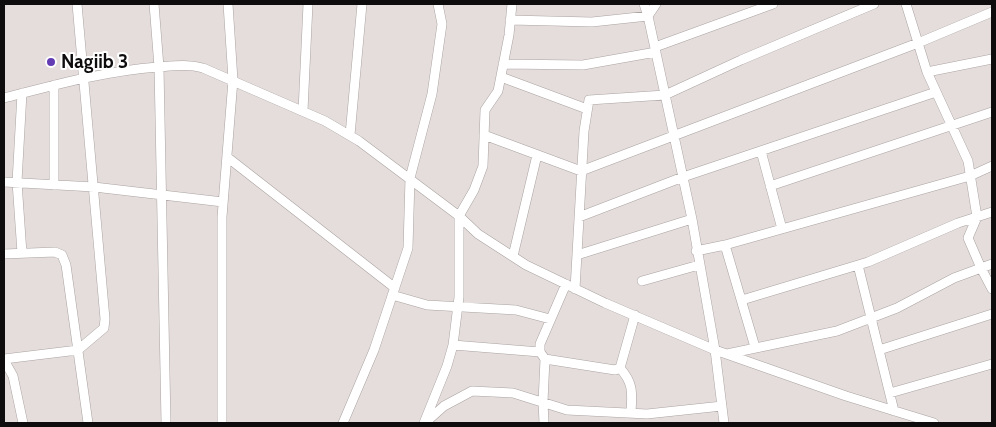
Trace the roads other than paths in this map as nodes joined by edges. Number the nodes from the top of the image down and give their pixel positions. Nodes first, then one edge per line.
1 (77, 4) edge
2 (154, 4) edge
3 (228, 4) edge
4 (308, 4) edge
5 (362, 4) edge
6 (438, 4) edge
7 (512, 4) edge
8 (644, 4) edge
9 (656, 4) edge
10 (773, 4) edge
11 (874, 4) edge
12 (906, 4) edge
13 (992, 12) edge
14 (648, 16) junction
15 (510, 20) junction
16 (918, 43) junction
17 (655, 50) junction
18 (992, 59) edge
19 (504, 64) junction
20 (159, 67) junction
21 (927, 72) junction
22 (501, 77) junction
23 (84, 78) junction
24 (233, 80) junction
25 (54, 85) junction
26 (936, 92) junction
27 (22, 93) junction
28 (665, 95) junction
29 (4, 98) edge
30 (587, 108) junction
31 (303, 111) junction
32 (992, 112) edge
33 (951, 125) junction
34 (350, 135) junction
35 (674, 135) junction
36 (484, 136) junction
37 (761, 151) junction
38 (537, 155) junction
39 (227, 157) junction
40 (992, 166) edge
41 (581, 171) junction
42 (970, 176) junction
43 (683, 177) junction
44 (410, 178) junction
45 (4, 182) edge
46 (17, 182) junction
47 (54, 185) junction
48 (770, 186) junction
49 (94, 187) junction
50 (161, 195) junction
51 (223, 202) junction
52 (992, 212) edge
53 (459, 216) junction
54 (579, 217) junction
55 (977, 217) junction
56 (692, 219) junction
57 (782, 229) junction
58 (726, 245) junction
59 (696, 251) junction
60 (22, 253) junction
61 (4, 254) edge
62 (577, 255) junction
63 (513, 256) junction
64 (992, 264) edge
65 (699, 265) junction
66 (858, 265) junction
67 (981, 268) junction
68 (642, 281) dead end
69 (566, 284) junction
70 (575, 288) junction
71 (992, 289) edge
72 (393, 291) junction
73 (742, 300) junction
74 (458, 308) junction
75 (992, 314) edge
76 (635, 315) junction
77 (871, 318) junction
78 (550, 319) junction
79 (453, 345) junction
80 (755, 348) junction
81 (78, 350) junction
82 (715, 350) junction
83 (879, 350) junction
84 (727, 354) junction
85 (542, 356) junction
86 (4, 360) edge
87 (992, 364) edge
88 (620, 368) junction
89 (890, 393) junction
90 (543, 402) junction
91 (722, 406) junction
92 (894, 411) junction
93 (631, 413) junction
94 (23, 423) edge
95 (88, 423) edge
96 (166, 423) edge
97 (222, 423) edge
98 (343, 423) edge
99 (424, 423) edge
100 (544, 423) edge
101 (724, 423) edge
102 (934, 423) edge

1 - 23 street
2 - 20 street
3 - 24 street
4 - 31 street
5 - 34 street
6 - 44 street
7 - 15 street
8 - 14 street
9 - 14 street
10 - 17 street
11 - 28 street
12 - 16 street
13 - 16 street
14 - 15 street
14 - 17 street
15 - 19 street
16 - 21 street
16 - 35 street
17 - 19 street
17 - 28 street
18 - 21 street
19 - 22 street
20 - 23 street
20 - 24 street
20 - 50 street
21 - 26 street
22 - 30 street
22 - 36 street
23 - 25 street
23 - 49 street
24 - 31 street
24 - 39 street
25 - 27 street
25 - 47 street
26 - 33 street
26 - 37 street
27 - 29 street
27 - 46 street
28 - 30 street
28 - 35 street
30 - 41 street
31 - 34 street
32 - 33 street
33 - 42 street
33 - 48 street
34 - 44 street
35 - 41 street
35 - 43 street
36 - 38 street
36 - 53 street
37 - 43 street
37 - 48 street
38 - 41 street
38 - 63 street
39 - 51 street
39 - 72 street
40 - 42 street
41 - 54 street
42 - 55 street
42 - 57 street
43 - 54 street
43 - 56 street
44 - 53 street
44 - 72 street
45 - 46 street
46 - 47 street
46 - 60 street
47 - 49 street
48 - 57 street
49 - 50 street
49 - 81 street
50 - 51 street
50 - 96 street
51 - 97 street
52 - 55 street
53 - 63 street
53 - 74 street
54 - 62 street
55 - 66 street
55 - 67 street
56 - 59 street
56 - 62 street
57 - 58 street
58 - 59 street
58 - 73 street
59 - 65 street
60 - 61 street
60 - 81 street
62 - 70 street
63 - 69 street
64 - 67 street
65 - 68 street
65 - 82 street
66 - 73 street
66 - 77 street
67 - 71 street
67 - 77 street
69 - 70 street
69 - 78 street
70 - 76 street
72 - 74 street
72 - 98 street
73 - 80 street
74 - 78 street
74 - 79 street
75 - 83 street
76 - 82 street
76 - 88 street
77 - 80 street
77 - 83 street
78 - 85 street
79 - 85 street
79 - 99 street
80 - 84 street
81 - 86 street
81 - 95 street
82 - 84 street
82 - 91 street
83 - 89 street
84 - 92 street
85 - 88 street
85 - 90 street
86 - 94 street
87 - 89 street
88 - 93 street
89 - 92 street
90 - 93 street
90 - 99 street
90 - 100 street
91 - 93 street
91 - 101 street
92 - 102 street

